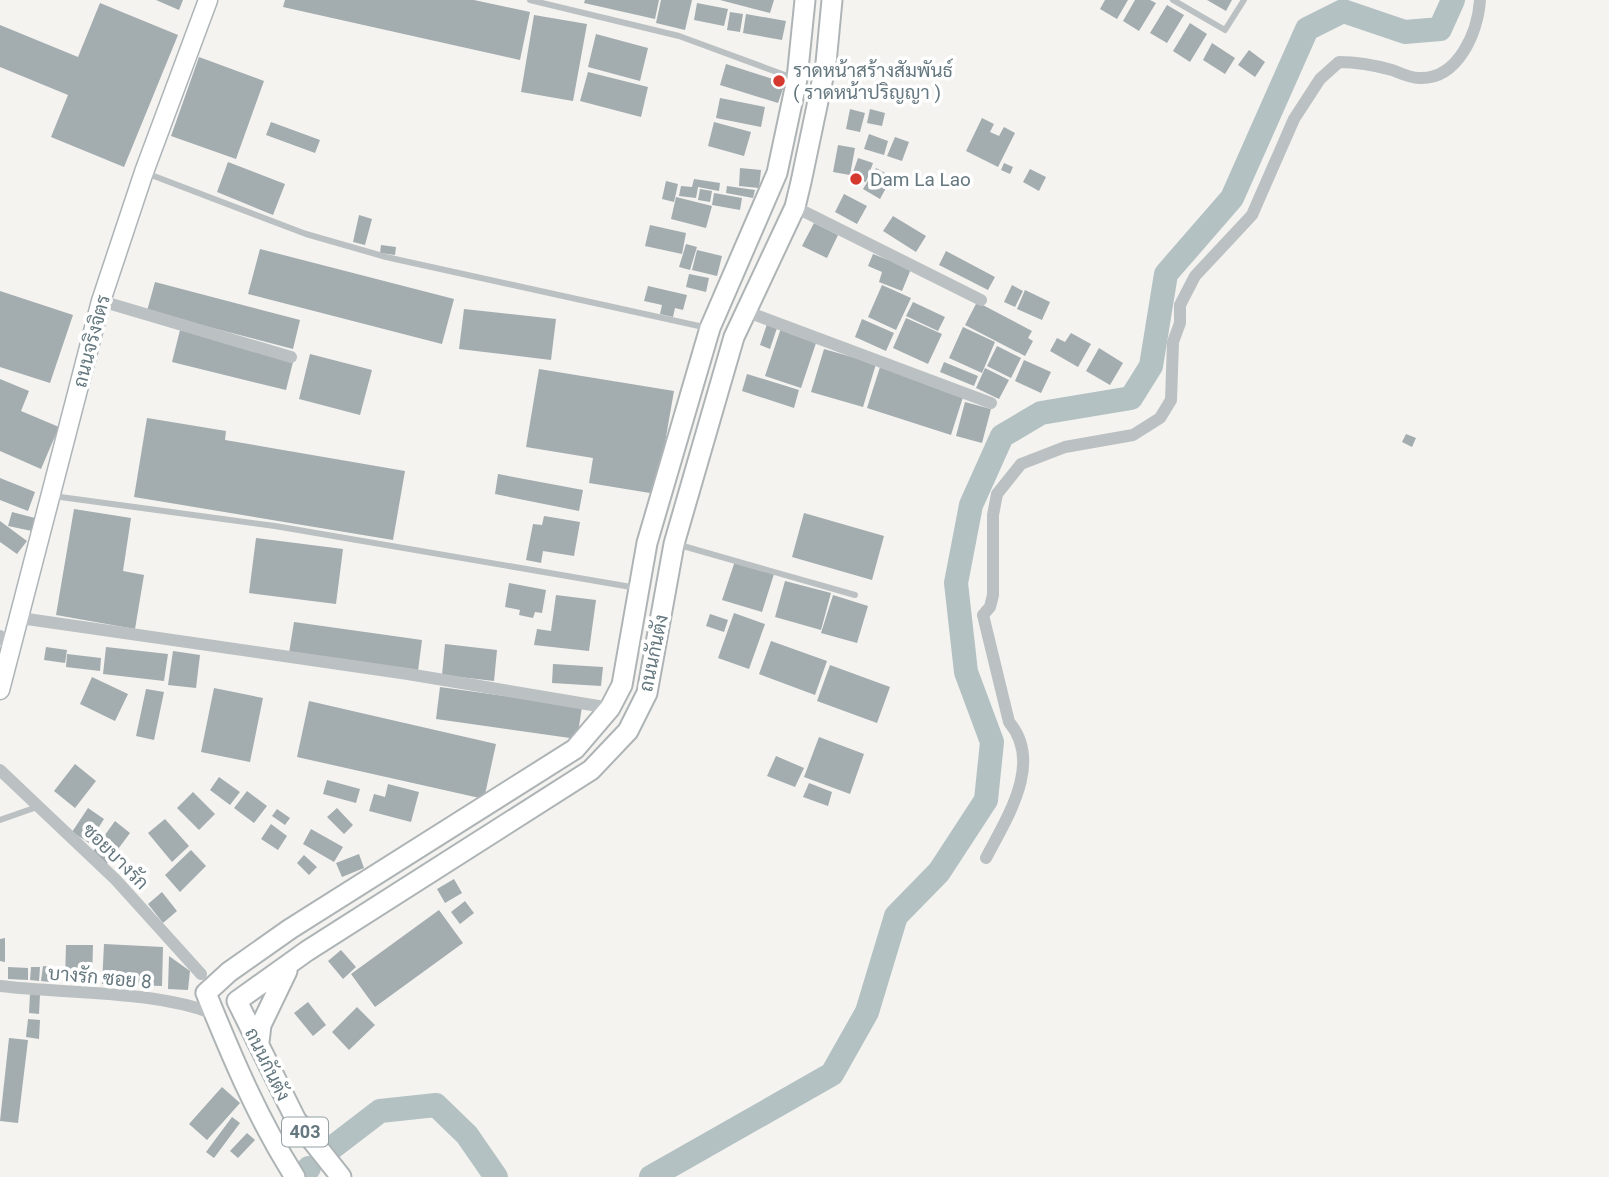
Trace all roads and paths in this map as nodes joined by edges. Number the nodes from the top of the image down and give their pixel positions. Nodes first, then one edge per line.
1 (208, 0) edge
2 (530, 0) edge
3 (805, 0) edge
4 (832, 0) edge
5 (1173, 0) edge
6 (1244, 0) edge
7 (1480, 0) edge
8 (800, 53) junction
9 (827, 56) junction
10 (797, 79) junction
11 (144, 172) junction
12 (795, 207) junction
13 (736, 268) junction
14 (759, 279) junction
15 (101, 300) junction
16 (981, 300) dead end
17 (745, 311) junction
18 (710, 328) junction
19 (291, 357) dead end
20 (991, 403) dead end
21 (662, 493) junction
22 (51, 496) junction
23 (687, 500) junction
24 (674, 544) junction
25 (637, 587) junction
26 (855, 595) dead end
27 (20, 618) junction
28 (6, 642) edge
29 (0, 690) edge
30 (610, 708) junction
31 (592, 729) junction
32 (611, 749) junction
33 (0, 769) edge
34 (37, 807) junction
35 (0, 820) edge
36 (985, 858) dead end
37 (290, 929) junction
38 (307, 951) junction
39 (291, 964) junction
40 (0, 986) edge
41 (207, 994) junction
42 (237, 1001) junction
43 (259, 1042) junction
44 (295, 1177) edge
45 (341, 1177) edge

1 - 11 street, ถนนจริงจิตร
2 - 10 lane
3 - 8 main road, ถนนกันตัง
4 - 9 main road, ถนนกันตัง
5 - 6 lane
7 - 36 street
8 - 9 main road
8 - 10 main road, ถนนกันตัง
9 - 12 main road, ถนนกันตัง
10 - 13 main road, ถนนกันตัง
11 - 15 street, ถนนจริงจิตร
11 - 18 lane
12 - 14 main road, ถนนกันตัง
12 - 16 street
13 - 14 main road
13 - 18 main road, ถนนกันตัง
14 - 17 main road, ถนนกันตัง
15 - 19 street
15 - 22 street, ถนนจริงจิตร
17 - 20 street
17 - 23 main road, ถนนกันตัง
18 - 21 main road, ถนนกันตัง
21 - 23 main road
21 - 25 main road, ถนนกันตัง
22 - 25 lane
22 - 27 street, ถนนจริงจิตร
23 - 24 main road, ถนนกันตัง
24 - 26 lane
24 - 32 main road, ถนนกันตัง
25 - 30 main road, ถนนกันตัง
27 - 28 street, ถนนจริงจิตร
27 - 30 street
28 - 29 street, ถนนจริงจิตร
30 - 31 main road, ถนนกันตัง
31 - 32 main road
31 - 37 main road, ถนนกันตัง
32 - 38 main road, ถนนกันตัง
33 - 34 street, ซอยบางรัก
34 - 35 lane
34 - 41 street, ซอยบางรัก
37 - 38 main road
37 - 41 main road, ถนนกันตัง
38 - 39 main road, ถนนกันตัง
39 - 42 main road, ถนนกันตัง
39 - 43 main road
40 - 41 street, บางรัก ซอย 8
41 - 42 main road
41 - 44 main road, ถนนกันตัง / 403
42 - 43 main road, ถนนกันตัง
43 - 45 main road, ถนนกันตัง / 403

